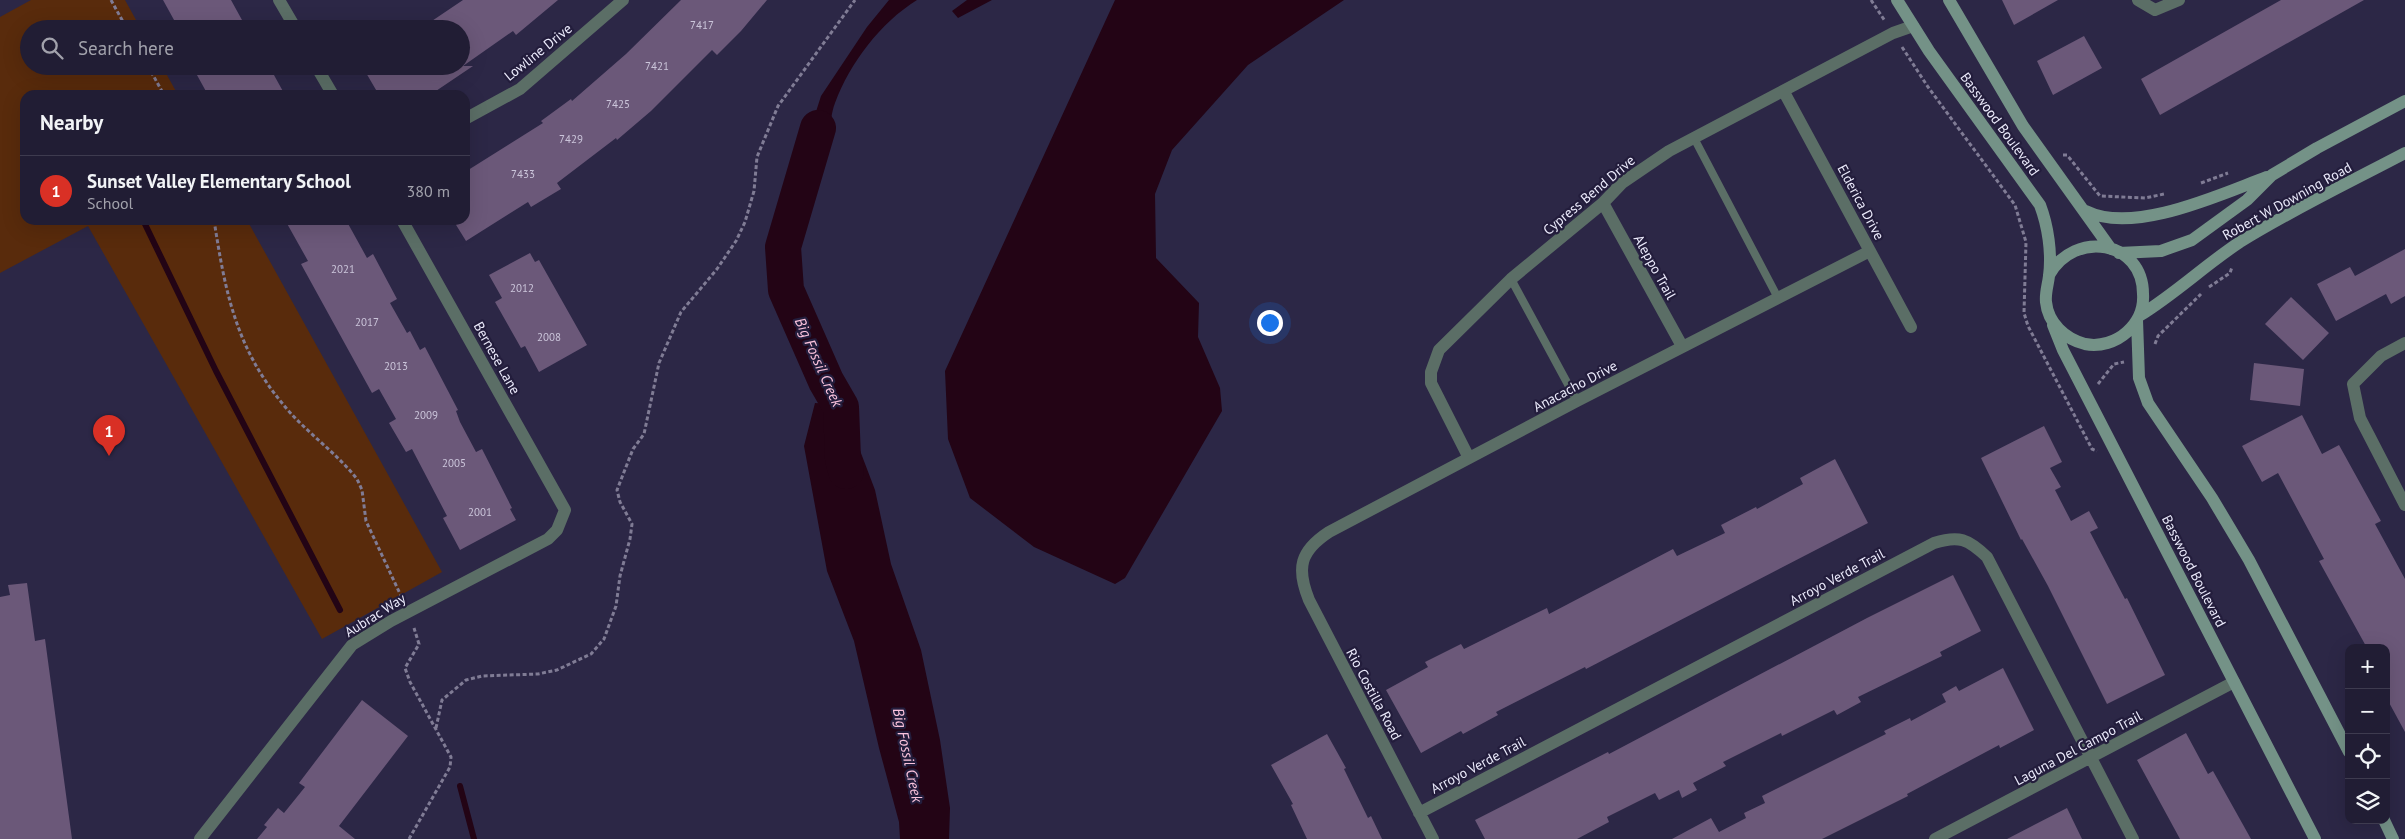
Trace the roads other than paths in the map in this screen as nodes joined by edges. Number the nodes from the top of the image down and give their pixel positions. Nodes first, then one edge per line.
1 (280, 0) edge
2 (623, 0) edge
3 (1898, 0) edge
4 (1949, 0) edge
5 (2138, 0) edge
6 (2178, 0) edge
7 (291, 20) edge
8 (1913, 26) junction
9 (321, 75) edge
10 (329, 90) edge
11 (1784, 92) junction
12 (2405, 101) edge
13 (470, 117) edge
14 (1694, 138) junction
15 (2405, 153) edge
16 (2272, 175) junction
17 (1603, 203) junction
18 (2086, 211) junction
19 (405, 225) edge
20 (1870, 250) junction
21 (2115, 251) junction
22 (2049, 275) junction
23 (1511, 279) junction
24 (1778, 298) junction
25 (2049, 315) junction
26 (2138, 318) junction
27 (1911, 327) dead end
28 (2405, 343) edge
29 (1682, 346) junction
30 (1577, 401) junction
31 (1469, 458) junction
32 (2405, 505) edge
33 (565, 510) joint
34 (1303, 559) joint
35 (2234, 682) junction
36 (2345, 744) edge
37 (2091, 758) junction
38 (1420, 813) junction
39 (2386, 824) edge
40 (200, 839) edge
41 (1433, 839) edge
42 (1935, 839) edge
43 (2133, 839) edge
44 (2315, 839) edge
45 (2393, 839) edge

1 - 7 street
2 - 13 street, Lowline Drive
3 - 8 main road, Basswood Boulevard
4 - 18 main road, Basswood Boulevard
5 - 6 street
8 - 11 street, Cypress Bend Drive
8 - 22 main road, Basswood Boulevard
9 - 10 street
11 - 14 street, Cypress Bend Drive
11 - 20 street, Elderica Drive
12 - 16 main road, Robert W Downing Road
14 - 17 street, Cypress Bend Drive
14 - 24 lane
15 - 26 main road, Robert W Downing Road
16 - 18 main road
16 - 21 main road, Robert W Downing Road
17 - 23 street, Cypress Bend Drive
17 - 29 street, Aleppo Trail
18 - 21 main road, Basswood Boulevard
19 - 33 street, Bernese Lane
20 - 24 street, Anacacho Drive
20 - 27 street, Elderica Drive
21 - 22 main road
21 - 26 main road
22 - 25 main road
23 - 30 lane
23 - 31 street, Cypress Bend Drive
24 - 29 street, Anacacho Drive
25 - 26 main road
25 - 35 main road, Basswood Boulevard
26 - 36 main road
28 - 32 street
29 - 30 street, Anacacho Drive
30 - 31 street, Anacacho Drive
31 - 34 street, Anacacho Drive
33 - 40 street, Aubrac Way
34 - 38 street, Rio Costilla Road
35 - 37 street, Laguna Del Campo Trail
35 - 44 main road, Basswood Boulevard
37 - 38 street, Arroyo Verde Trail
37 - 42 street, Laguna Del Campo Trail
37 - 43 street, Arroyo Verde Trail
38 - 41 street, Rio Costilla Road
39 - 45 main road

